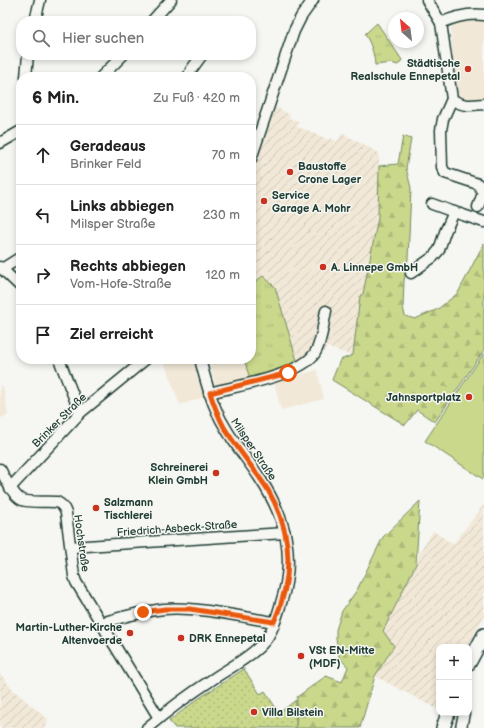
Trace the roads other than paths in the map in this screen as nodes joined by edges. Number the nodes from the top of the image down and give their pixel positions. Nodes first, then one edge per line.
1 (40, 0) edge
2 (171, 0) edge
3 (313, 0) edge
4 (427, 0) edge
5 (484, 15) edge
6 (36, 16) edge
7 (157, 16) edge
8 (441, 23) junction
9 (28, 60) edge
10 (118, 60) edge
11 (198, 60) edge
12 (26, 72) edge
13 (106, 72) edge
14 (190, 72) edge
15 (452, 99) junction
16 (484, 104) edge
17 (16, 134) edge
18 (0, 143) edge
19 (256, 144) edge
20 (432, 204) dead end
21 (478, 206) dead end
22 (454, 212) junction
23 (484, 222) edge
24 (16, 260) edge
25 (1, 268) edge
26 (411, 273) dead end
27 (16, 282) edge
28 (326, 311) dead end
29 (61, 364) edge
30 (140, 364) edge
31 (201, 364) edge
32 (210, 393) junction
33 (80, 413) junction
34 (0, 469) edge
35 (10, 488) junction
36 (285, 533) junction
37 (72, 548) junction
38 (274, 622) junction
39 (101, 623) junction
40 (484, 635) edge
41 (472, 657) edge
42 (447, 716) edge
43 (463, 716) edge
44 (158, 718) junction
45 (147, 728) edge
46 (443, 728) edge
47 (461, 728) edge

1 - 6 street
2 - 7 street
3 - 19 street
4 - 8 street
5 - 8 street
8 - 15 street
9 - 12 street
10 - 13 street
11 - 14 street
15 - 16 street
15 - 21 street
17 - 18 street
20 - 22 street
22 - 23 street
22 - 26 street
24 - 25 street
25 - 27 street
28 - 32 street
29 - 33 street
30 - 33 street, Brinker Straße
31 - 32 street, Milsper Straße
32 - 36 street, Milsper Straße
33 - 35 street, Brinker Straße
34 - 35 street
35 - 37 street, Hochstraße
36 - 37 street, Friedrich-Asbeck-Straße
36 - 38 street, Milsper Straße
37 - 39 street, Hochstraße
38 - 39 street
38 - 44 street, Milsper Straße
39 - 44 street, Hochstraße
40 - 41 main road
42 - 46 main road
43 - 47 street
44 - 45 street, Milsper Straße

